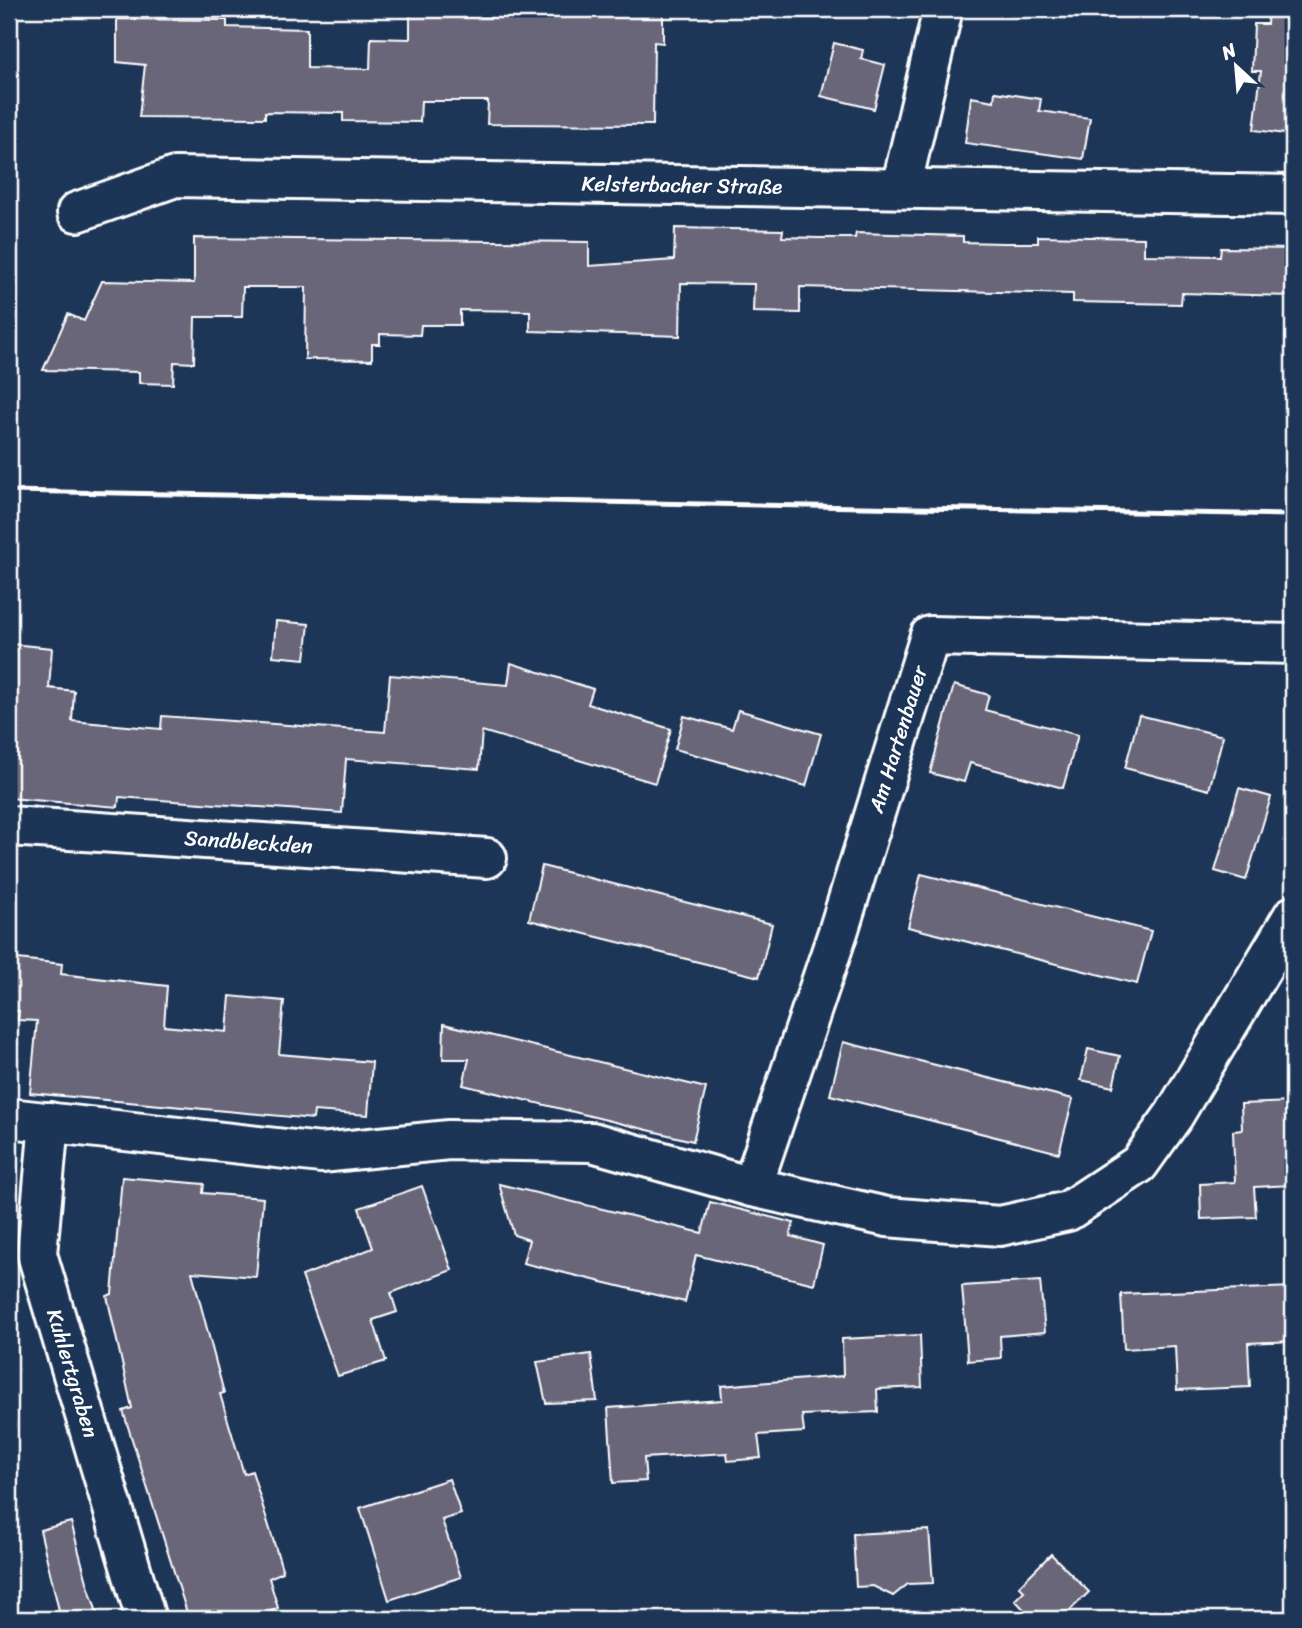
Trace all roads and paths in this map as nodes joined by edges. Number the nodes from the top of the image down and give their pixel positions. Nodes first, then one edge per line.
1 (943, 9) edge
2 (901, 188) junction
3 (1293, 195) edge
4 (77, 212) dead end
5 (1293, 643) edge
6 (9, 826) edge
7 (487, 858) dead end
8 (1293, 916) edge
9 (9, 1118) edge
10 (49, 1122) junction
11 (752, 1187) junction
12 (146, 1619) edge

1 - 2 street
2 - 3 street, Kelsterbacher Straße
2 - 4 street, Kelsterbacher Straße
5 - 11 street, Am Hartenbauer
6 - 7 street, Sandbleckden
8 - 11 street
9 - 10 street
10 - 11 street
10 - 12 street, Kuhlertgraben

